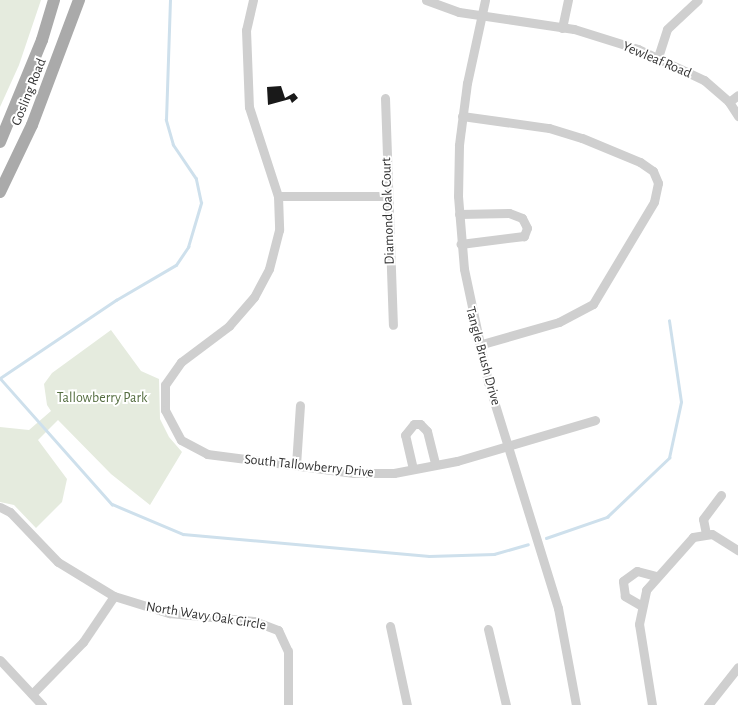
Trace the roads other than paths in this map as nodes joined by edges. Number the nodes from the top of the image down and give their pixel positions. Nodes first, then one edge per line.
1 (54, 0) edge
2 (79, 0) edge
3 (253, 0) edge
4 (426, 0) edge
5 (485, 0) edge
6 (568, 0) edge
7 (698, 0) edge
8 (481, 14) junction
9 (562, 28) junction
10 (658, 57) junction
11 (738, 95) edge
12 (385, 98) dead end
13 (729, 102) junction
14 (462, 116) junction
15 (738, 116) edge
16 (0, 142) edge
17 (0, 192) edge
18 (278, 196) junction
19 (387, 196) junction
20 (459, 214) junction
21 (461, 244) junction
22 (393, 325) dead end
23 (479, 345) junction
24 (300, 405) dead end
25 (595, 420) dead end
26 (509, 444) junction
27 (435, 464) junction
28 (296, 466) junction
29 (413, 468) junction
30 (722, 496) dead end
31 (0, 507) edge
32 (706, 534) junction
33 (738, 550) edge
34 (656, 576) junction
35 (114, 596) junction
36 (642, 606) junction
37 (390, 626) dead end
38 (488, 629) dead end
39 (0, 660) edge
40 (738, 667) edge
41 (32, 694) junction
42 (42, 705) edge
43 (288, 705) edge
44 (408, 705) edge
45 (506, 705) edge
46 (576, 705) edge
47 (652, 705) edge
48 (708, 705) edge

1 - 16 main road, Gosling Road
2 - 17 main road, Gosling Road
3 - 18 street
4 - 8 street, Yewleaf Road
5 - 8 street, Tangle Brush Drive
6 - 9 street
7 - 10 street
8 - 9 street, Yewleaf Road
8 - 14 street, Tangle Brush Drive
9 - 10 street, Yewleaf Road
10 - 13 street, Yewleaf Road
11 - 13 street
12 - 19 street, Diamond Oak Court
13 - 15 street, Yewleaf Road
14 - 20 street, Tangle Brush Drive
14 - 23 street
18 - 19 street
18 - 28 street, South Tallowberry Drive
19 - 22 street, Diamond Oak Court
20 - 21 street, Tangle Brush Drive
20 - 21 street
21 - 23 street, Tangle Brush Drive
23 - 26 street, Tangle Brush Drive
24 - 28 street
25 - 26 street, South Tallowberry Drive
26 - 27 street, South Tallowberry Drive
26 - 46 street, Tangle Brush Drive
27 - 29 street, South Tallowberry Drive
27 - 29 street
28 - 29 street, South Tallowberry Drive
30 - 32 street
31 - 35 street, North Wavy Oak Circle
32 - 33 street
32 - 34 street
34 - 36 street
34 - 36 street
35 - 41 street
35 - 43 street, North Wavy Oak Circle
36 - 47 street
37 - 44 street
38 - 45 street
39 - 41 street
40 - 48 street
41 - 42 street

